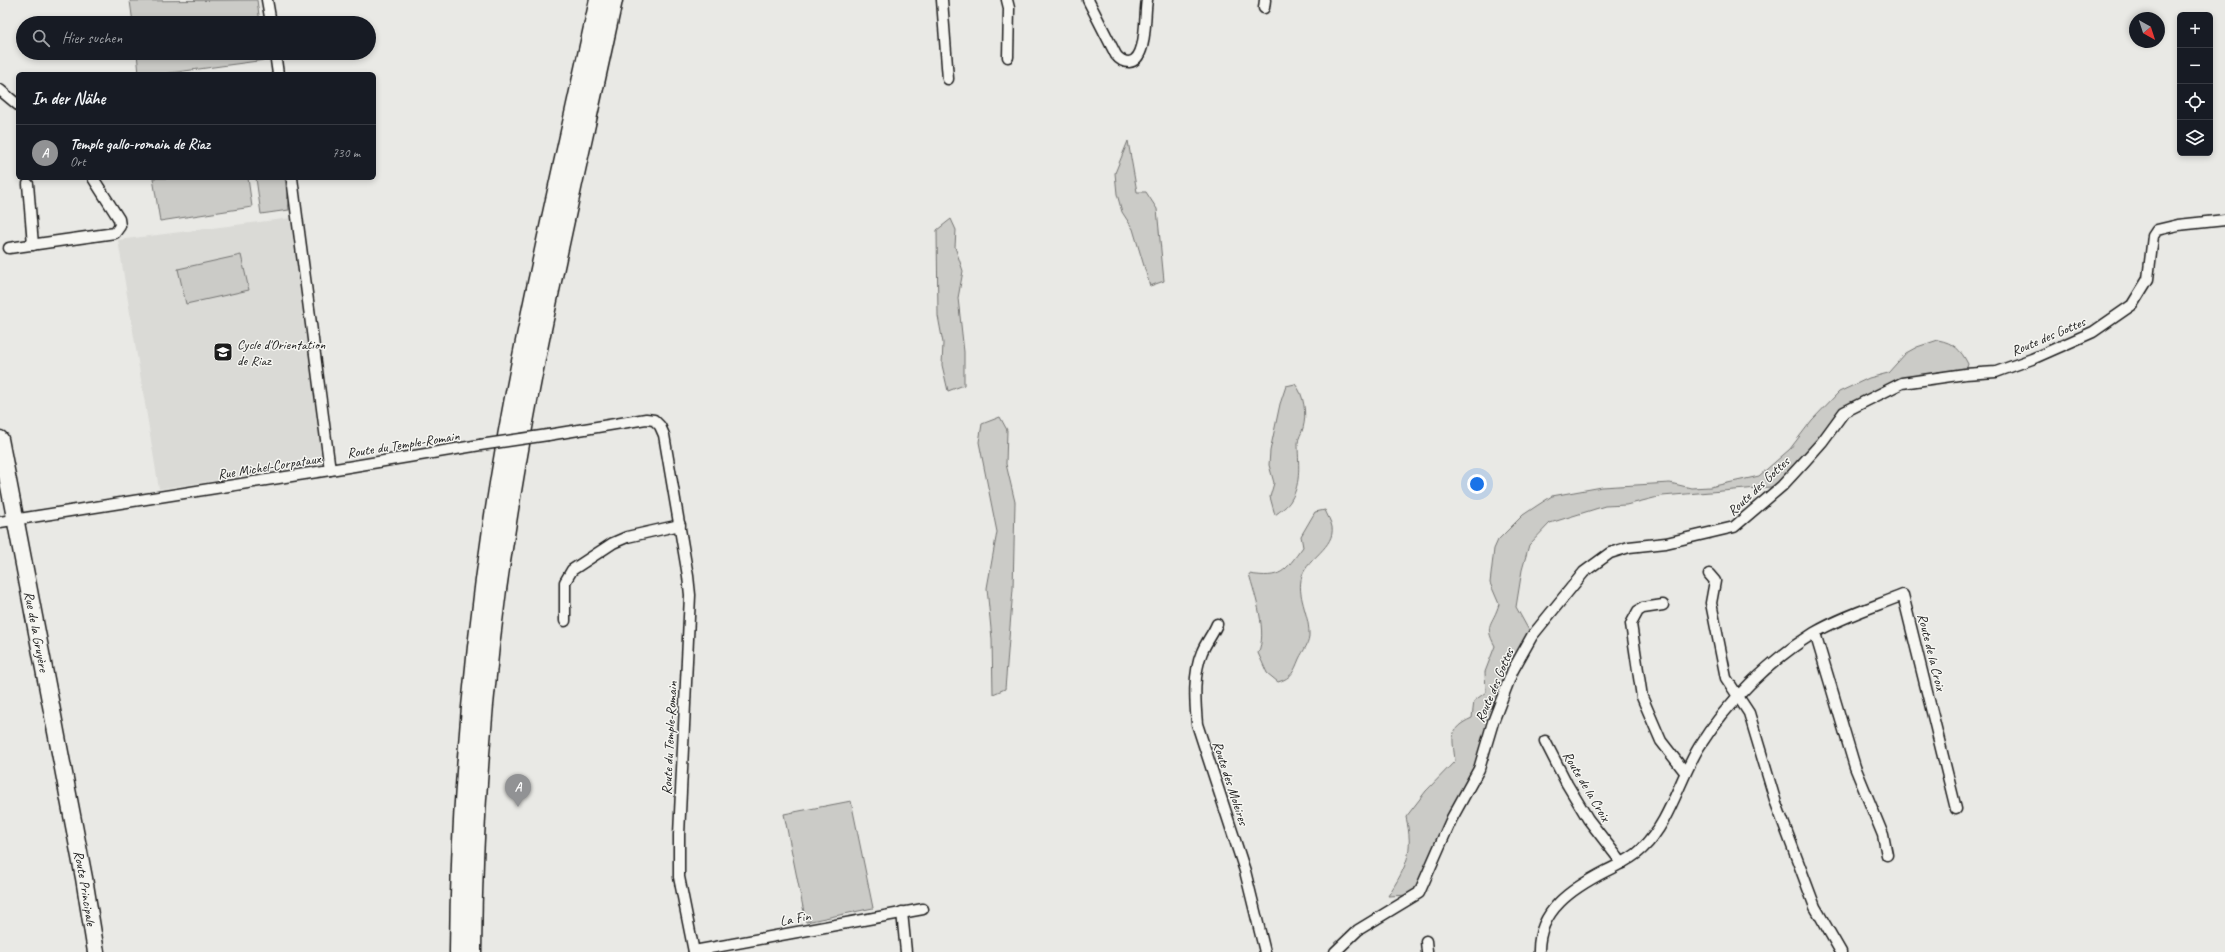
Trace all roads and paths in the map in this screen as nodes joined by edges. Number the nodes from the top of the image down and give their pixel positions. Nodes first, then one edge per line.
1 (267, 0) edge
2 (599, 0) edge
3 (613, 0) edge
4 (942, 0) edge
5 (1007, 0) edge
6 (1088, 0) edge
7 (1147, 0) edge
8 (270, 16) edge
9 (1008, 57) dead end
10 (276, 60) edge
11 (278, 72) edge
12 (948, 79) dead end
13 (0, 90) edge
14 (16, 102) edge
15 (94, 180) edge
16 (292, 180) edge
17 (28, 184) dead end
18 (2225, 220) edge
19 (33, 245) junction
20 (9, 248) dead end
21 (0, 439) edge
22 (330, 470) junction
23 (8, 521) edge
24 (680, 525) junction
25 (1710, 574) dead end
26 (1663, 605) dead end
27 (565, 621) dead end
28 (1217, 624) dead end
29 (1815, 633) junction
30 (1738, 696) junction
31 (1545, 741) dead end
32 (1685, 772) junction
33 (1956, 809) dead end
34 (74, 824) joint
35 (1887, 855) dead end
36 (1622, 863) junction
37 (923, 909) dead end
38 (902, 912) junction
39 (1426, 940) dead end
40 (96, 952) edge
41 (459, 952) edge
42 (472, 952) edge
43 (694, 952) edge
44 (906, 952) edge
45 (1265, 952) edge
46 (1335, 952) edge
47 (1427, 952) edge
48 (1539, 952) edge
49 (1841, 952) edge

1 - 8 street
2 - 41 highway
3 - 42 highway
4 - 12 street
5 - 9 street
6 - 7 street
10 - 11 street
13 - 14 street
15 - 19 street
16 - 22 street, Rue Michel-Corpataux
17 - 19 street
18 - 46 street, Route des Gottes
19 - 20 street
21 - 23 main road, Rue de la Gruyère
22 - 23 street, Rue Michel-Corpataux
22 - 24 street, Route du Temple-Romain, bridge
23 - 34 main road, Rue de la Gruyère
24 - 27 street
24 - 43 street, Route du Temple-Romain
25 - 30 street
26 - 32 street
28 - 45 street, Route des Moleires
29 - 30 street, Route de la Croix
29 - 33 street, Route de la Croix
29 - 35 street
30 - 32 street, Route de la Croix
30 - 49 street
31 - 36 street, Route de la Croix
32 - 36 street, Route de la Croix
34 - 40 main road, Route Principale
36 - 48 street, Route de la Croix
37 - 38 street, La Fin
38 - 43 street, La Fin
38 - 44 street
39 - 47 street

